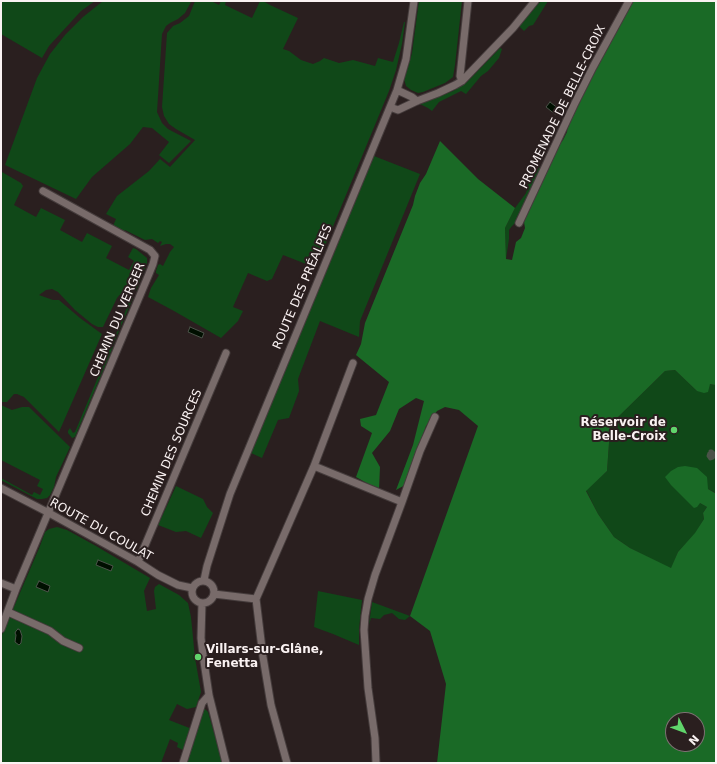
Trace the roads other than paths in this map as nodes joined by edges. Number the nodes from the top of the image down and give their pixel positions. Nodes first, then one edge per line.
1 (414, 1) edge
2 (468, 1) edge
3 (536, 1) edge
4 (629, 1) edge
5 (462, 80) junction
6 (397, 90) junction
7 (415, 102) junction
8 (390, 107) junction
9 (43, 191) dead end
10 (519, 223) dead end
11 (226, 352) dead end
12 (353, 363) dead end
13 (435, 418) dead end
14 (314, 466) junction
15 (1, 488) edge
16 (402, 502) junction
17 (49, 513) junction
18 (138, 562) junction
19 (204, 580) junction
20 (1, 583) edge
21 (192, 588) junction
22 (16, 589) junction
23 (214, 594) junction
24 (256, 599) junction
25 (202, 603) junction
26 (8, 612) junction
27 (1, 629) edge
28 (79, 648) dead end
29 (209, 695) junction
30 (183, 763) edge
31 (226, 763) edge
32 (287, 763) edge
33 (376, 763) edge

1 - 6 street, ROUTE DES PRÉALPES
2 - 5 street
3 - 5 street
4 - 10 street, PROMENADE DE BELLE-CROIX
5 - 7 street
6 - 7 street
6 - 8 street, ROUTE DES PRÉALPES
7 - 8 street
8 - 19 street, ROUTE DES PRÉALPES
9 - 17 street, CHEMIN DU VERGER
11 - 18 street, CHEMIN DES SOURCES
12 - 14 street
13 - 16 street
14 - 16 street
14 - 24 street
15 - 17 street, ROUTE DU COULAT
16 - 33 street
17 - 18 street, ROUTE DU COULAT
17 - 22 street
18 - 21 street, ROUTE DU COULAT
19 - 21 street
19 - 23 street
20 - 22 street
21 - 25 street
22 - 26 street
23 - 24 street
23 - 25 street
24 - 32 street
25 - 29 street
26 - 27 street
26 - 28 street
29 - 30 street
29 - 31 street

